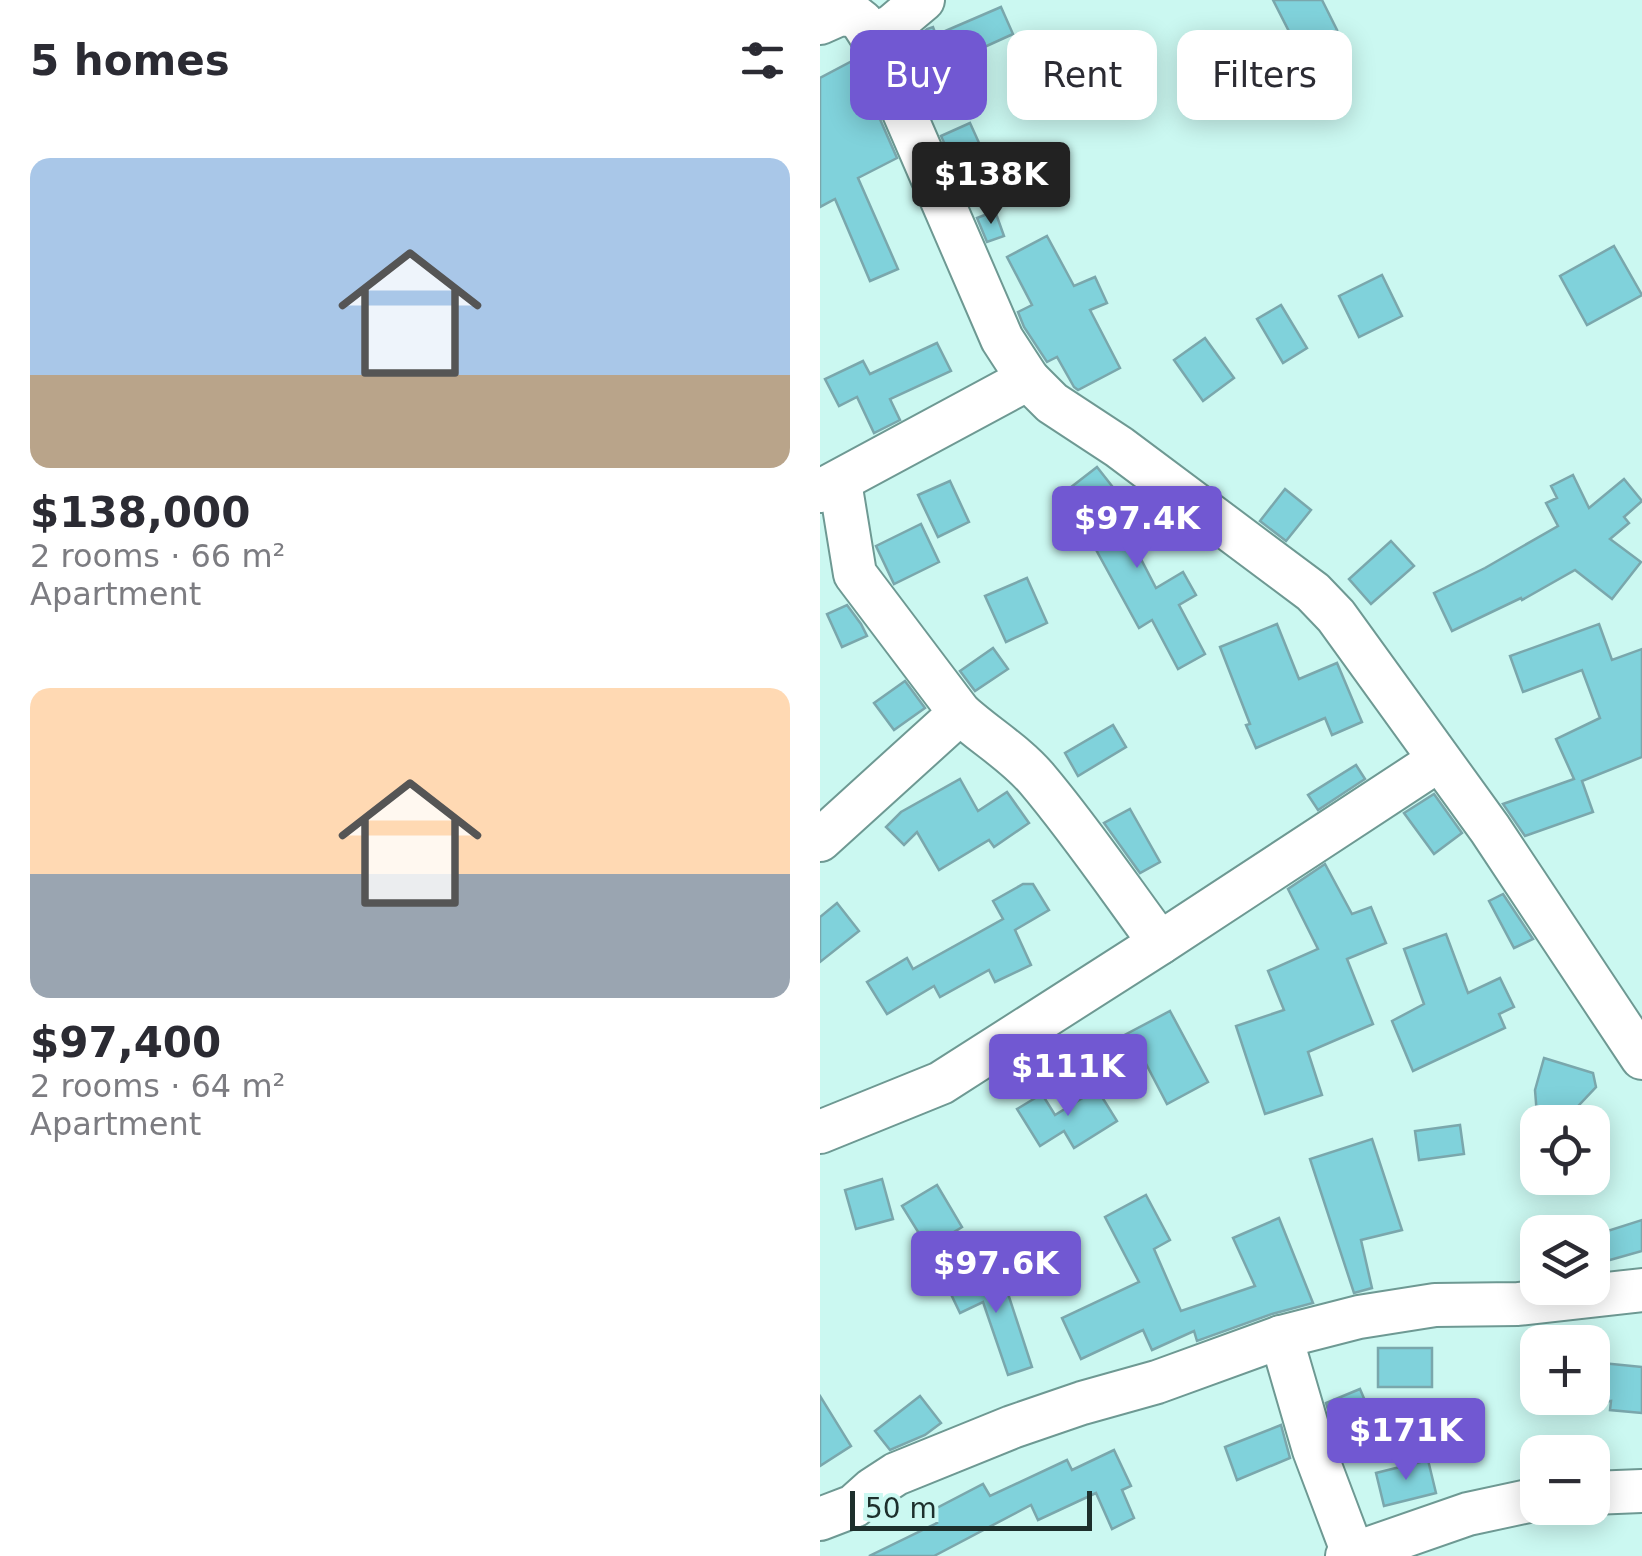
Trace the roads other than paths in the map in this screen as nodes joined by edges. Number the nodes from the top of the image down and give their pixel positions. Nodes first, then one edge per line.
1 (923, 0) edge
2 (820, 23) edge
3 (867, 30) edge
4 (884, 30) edge
5 (907, 120) edge
6 (1028, 379) junction
7 (830, 487) edge
8 (960, 713) junction
9 (1439, 760) junction
10 (820, 840) edge
11 (1160, 943) junction
12 (1642, 1058) edge
13 (820, 1132) edge
14 (1642, 1290) edge
15 (1281, 1336) junction
16 (1642, 1491) edge
17 (1610, 1492) edge
18 (1520, 1503) edge
19 (820, 1518) edge
20 (1352, 1555) edge

1 - 4 street
2 - 3 street
5 - 6 street
6 - 7 street
6 - 9 street
7 - 8 street
8 - 10 street
8 - 11 street
9 - 11 street
9 - 12 street
11 - 13 street
14 - 15 street
15 - 19 street
15 - 20 street
16 - 17 street
18 - 20 street

